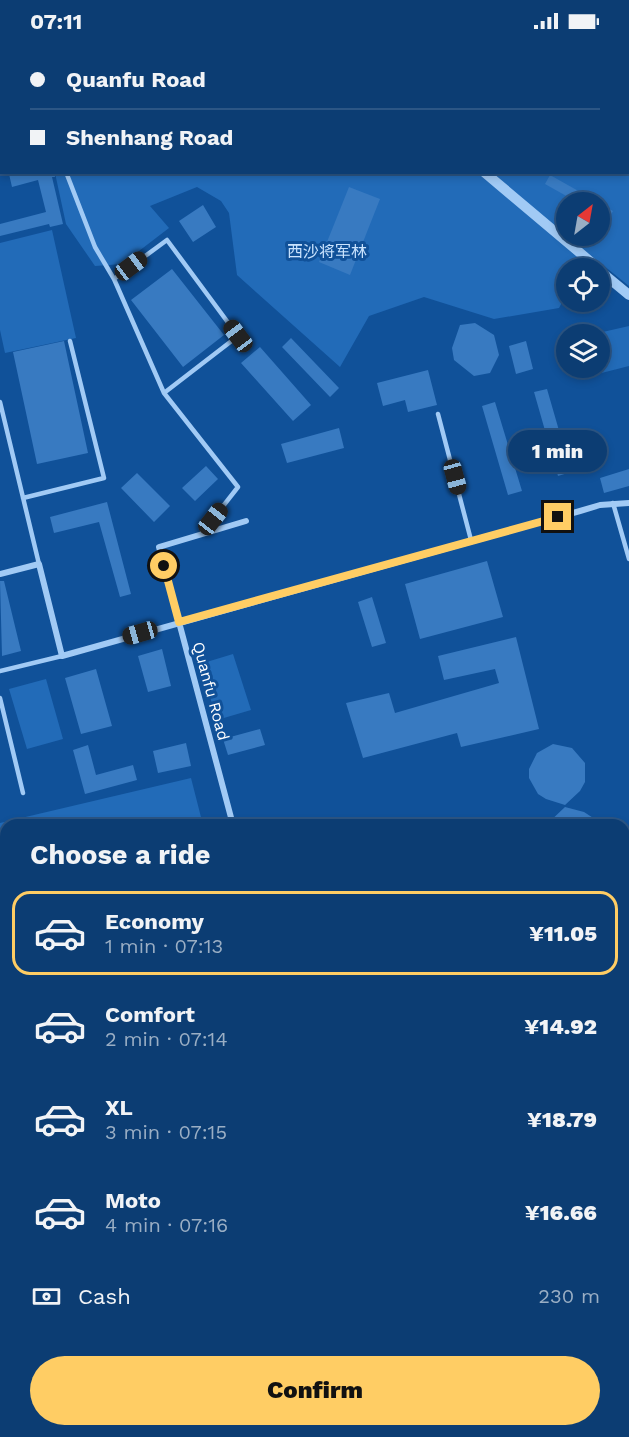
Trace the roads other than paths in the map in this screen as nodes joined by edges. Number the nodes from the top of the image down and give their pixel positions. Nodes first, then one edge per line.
1 (67, 174) edge
2 (486, 174) edge
3 (585, 258) edge
4 (114, 279) junction
5 (610, 279) edge
6 (629, 295) edge
7 (70, 341) dead end
8 (164, 393) junction
9 (0, 402) edge
10 (438, 414) dead end
11 (2, 419) edge
12 (23, 498) junction
13 (613, 503) junction
14 (629, 503) edge
15 (246, 521) dead end
16 (200, 535) junction
17 (471, 540) junction
18 (629, 559) edge
19 (39, 564) junction
20 (0, 574) edge
21 (179, 622) junction
22 (62, 656) junction
23 (0, 671) edge
24 (0, 698) edge
25 (23, 793) dead end
26 (231, 819) edge

1 - 4 lane
2 - 3 street
4 - 8 lane
4 - 8 lane
5 - 6 street
7 - 12 lane
8 - 16 lane
9 - 11 lane
10 - 17 lane
11 - 12 lane
12 - 19 lane
13 - 14 street
13 - 17 street
13 - 18 lane
15 - 16 street, Quanfu Road
16 - 21 street, Quanfu Road
17 - 21 street
19 - 20 street
19 - 22 street
21 - 22 street
21 - 26 street, Quanfu Road
22 - 23 lane
24 - 25 lane

